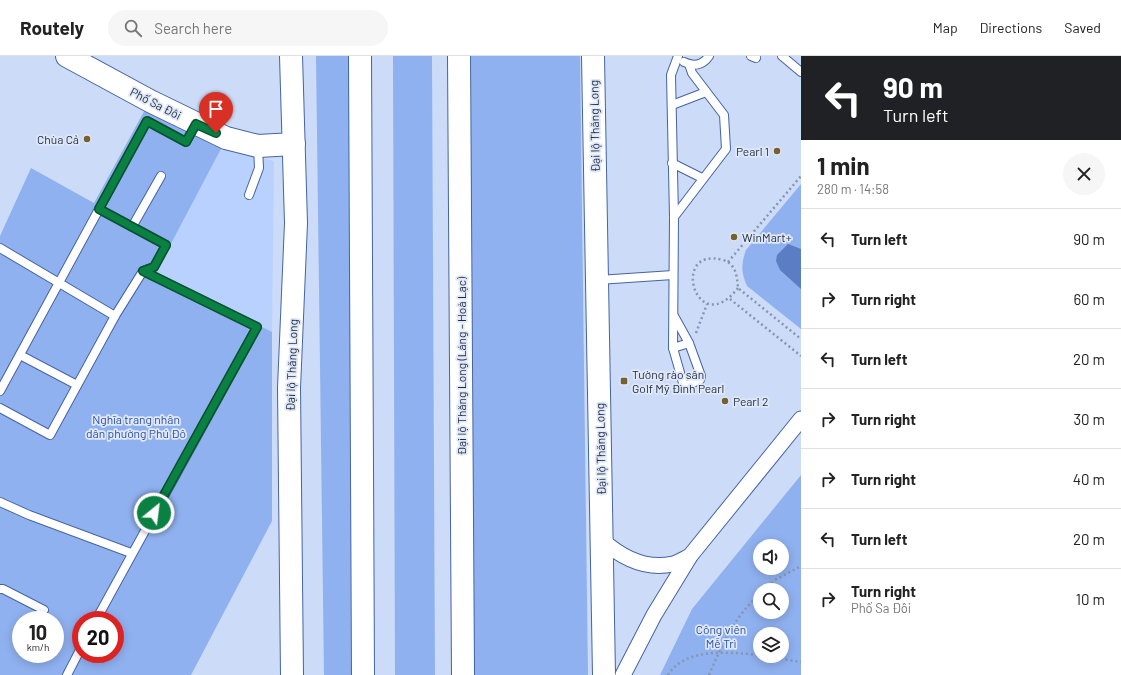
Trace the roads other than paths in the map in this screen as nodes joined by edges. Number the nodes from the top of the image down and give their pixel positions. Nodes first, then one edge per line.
1 (67, 56) edge
2 (291, 56) edge
3 (360, 56) edge
4 (459, 56) edge
5 (593, 56) edge
6 (678, 56) edge
7 (709, 56) edge
8 (782, 56) edge
9 (688, 64) junction
10 (801, 72) edge
11 (706, 92) junction
12 (672, 105) junction
13 (196, 124) junction
14 (294, 144) junction
15 (258, 146) junction
16 (672, 163) junction
17 (161, 176) dead end
18 (702, 178) junction
19 (249, 195) dead end
20 (99, 209) junction
21 (674, 217) junction
22 (132, 227) junction
23 (0, 248) edge
24 (143, 271) junction
25 (673, 275) junction
26 (597, 280) junction
27 (58, 283) junction
28 (115, 316) junction
29 (673, 316) junction
30 (690, 344) junction
31 (673, 348) junction
32 (20, 355) junction
33 (77, 385) junction
34 (0, 391) edge
35 (0, 408) edge
36 (801, 419) edge
37 (0, 502) edge
38 (602, 540) junction
39 (131, 553) junction
40 (690, 556) junction
41 (0, 589) edge
42 (44, 610) dead end
43 (101, 611) edge
44 (73, 663) edge
45 (67, 675) edge
46 (292, 675) edge
47 (364, 675) edge
48 (463, 675) edge
49 (604, 675) edge
50 (624, 675) edge

1 - 13 main road, Phố Sa Đôi
2 - 14 main road, Đại lộ Thăng Long
3 - 47 main road
4 - 48 main road, Đại lộ Thăng Long (Láng - Hoà Lạc)
5 - 26 main road, Đại lộ Thăng Long
6 - 9 lane
6 - 12 lane
7 - 9 lane
8 - 10 lane
9 - 11 lane
11 - 12 lane
11 - 18 lane
12 - 16 lane
13 - 15 main road, Phố Sa Đôi
13 - 20 lane
14 - 15 main road, Phố Sa Đôi
14 - 46 main road, Đại lộ Thăng Long
15 - 19 lane
16 - 18 lane
16 - 21 lane
17 - 22 lane
18 - 21 lane
20 - 22 lane
20 - 27 lane
21 - 25 lane
22 - 24 lane
23 - 27 lane
24 - 28 lane
24 - 39 lane
25 - 26 lane
25 - 29 lane
26 - 38 main road, Đại lộ Thăng Long
27 - 28 lane
27 - 32 lane
28 - 33 lane
29 - 30 lane
29 - 31 lane
30 - 31 lane
30 - 31 lane
32 - 33 lane
32 - 34 lane
33 - 35 lane
36 - 40 street
37 - 39 lane
38 - 40 street
38 - 49 main road, Đại lộ Thăng Long
39 - 43 lane
40 - 50 street
41 - 42 lane
44 - 45 lane

